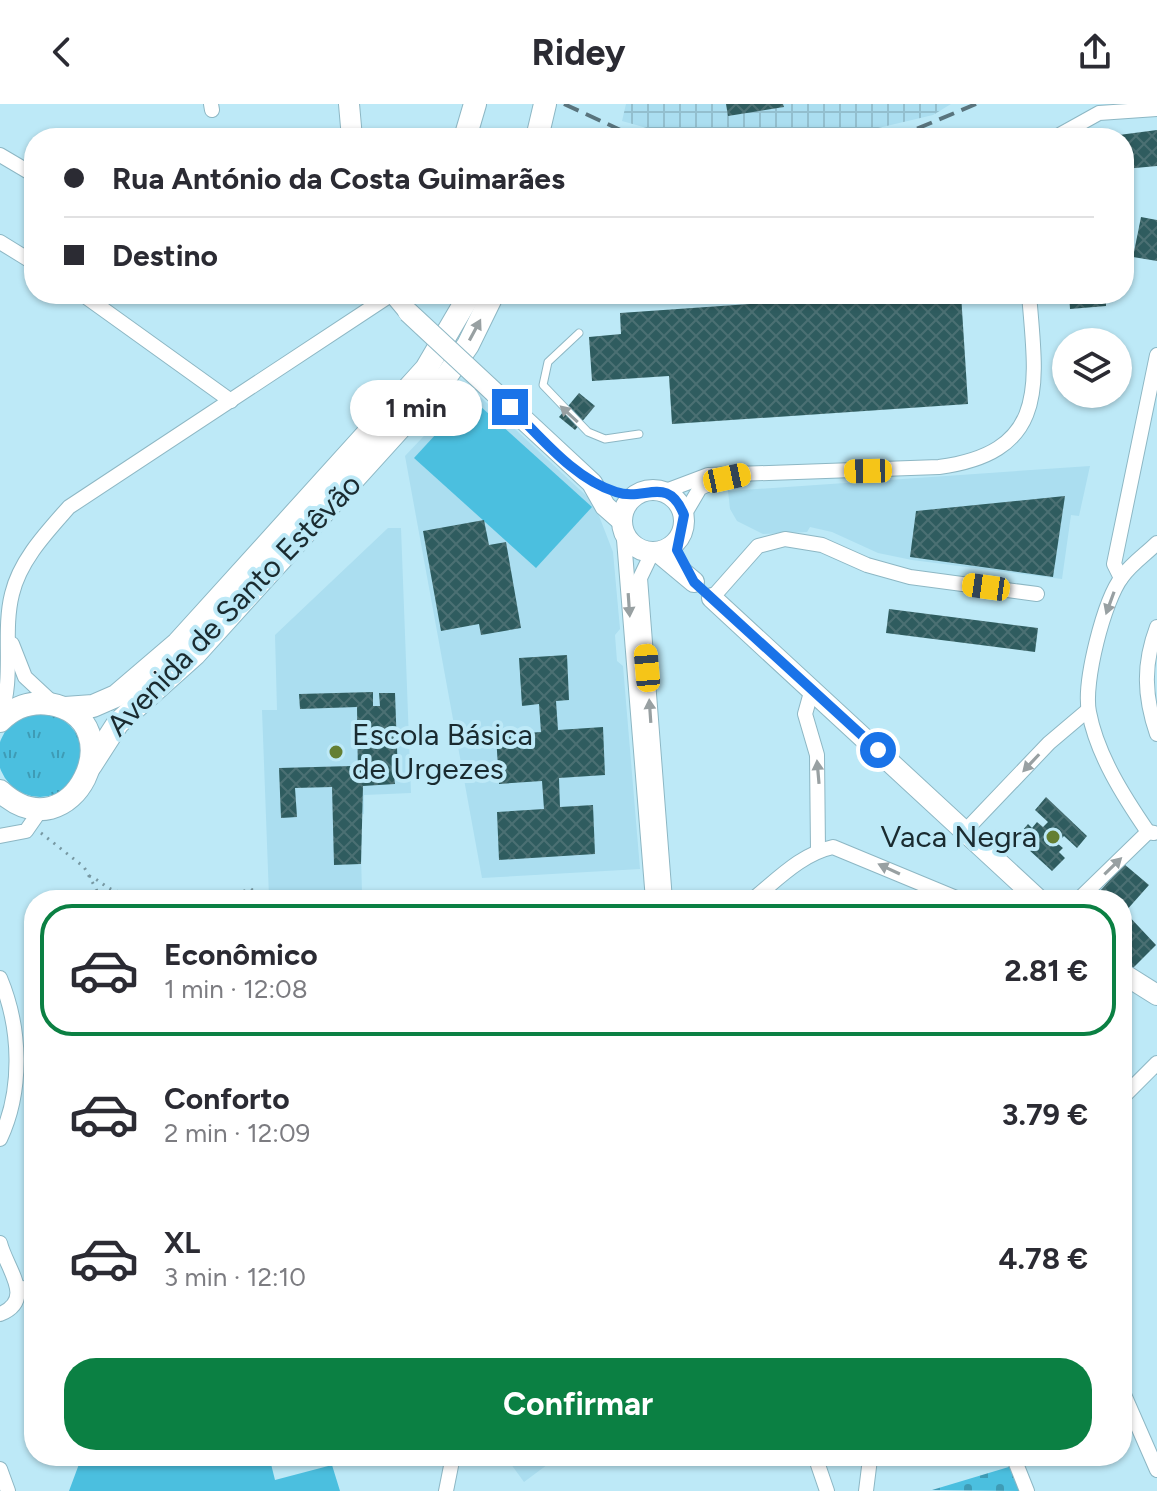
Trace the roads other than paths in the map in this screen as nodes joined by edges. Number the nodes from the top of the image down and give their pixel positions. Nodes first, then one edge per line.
1 (349, 104) edge
2 (475, 104) edge
3 (1100, 108) edge
4 (1157, 109) edge
5 (351, 128) edge
6 (468, 128) edge
7 (1070, 128) edge
8 (0, 155) edge
9 (24, 169) edge
10 (0, 242) edge
11 (24, 257) edge
12 (96, 304) edge
13 (378, 304) edge
14 (401, 304) edge
15 (464, 304) edge
16 (488, 304) edge
17 (1030, 304) edge
18 (408, 312) joint
19 (579, 333) dead end
20 (1157, 355) edge
21 (231, 401) junction
22 (639, 434) dead end
23 (744, 475) junction
24 (592, 483) junction
25 (663, 492) junction
26 (634, 497) junction
27 (684, 515) junction
28 (622, 524) junction
29 (677, 542) junction
30 (1157, 543) edge
31 (655, 552) junction
32 (1121, 578) junction
33 (694, 582) junction
34 (1037, 594) dead end
35 (712, 598) junction
36 (1157, 627) edge
37 (9, 633) junction
38 (812, 689) junction
39 (59, 706) junction
40 (1088, 710) junction
41 (0, 719) edge
42 (1157, 734) edge
43 (91, 765) junction
44 (0, 791) edge
45 (23, 809) edge
46 (965, 831) junction
47 (1152, 833) edge
48 (0, 836) edge
49 (818, 850) junction
50 (655, 890) edge
51 (656, 890) edge
52 (765, 890) edge
53 (938, 890) edge
54 (1022, 890) edge
55 (1089, 890) edge
56 (0, 978) edge
57 (1132, 979) edge
58 (1157, 995) edge
59 (1157, 1063) edge
60 (1132, 1088) edge
61 (0, 1139) edge
62 (0, 1243) edge
63 (18, 1285) junction
64 (24, 1285) edge
65 (0, 1314) edge
66 (1132, 1413) edge
67 (451, 1466) edge
68 (818, 1466) edge
69 (869, 1466) edge
70 (1017, 1466) edge
71 (0, 1469) edge
72 (1157, 1470) edge
73 (8, 1491) edge
74 (446, 1491) edge
75 (827, 1491) edge
76 (866, 1491) edge
77 (1027, 1491) edge

1 - 5 main road
2 - 6 main road
3 - 4 street
3 - 7 street
8 - 9 street
10 - 11 street
12 - 21 street
13 - 21 street
14 - 18 street
15 - 39 main road, Avenida de Santo Estêvão
43 -> 16 main road, Avenida de Santo Estêvão
17 - 23 street
18 - 24 main road, bridge
22 -> 19 lane
20 - 32 street
21 - 37 street
23 - 25 street
23 - 27 street
24 - 26 main road
24 - 28 main road
25 - 26 main road
25 - 27 main road
26 - 28 main road
27 - 29 main road
28 - 31 main road
28 -> 50 street
29 - 31 main road
29 - 33 main road
30 - 32 street
31 - 33 main road
51 -> 31 street
32 -> 40 street
33 - 35 street
34 - 35 street
35 - 38 main road
36 - 42 street
37 - 39 street
37 - 41 street
38 - 46 main road
49 -> 38 street
39 - 41 main road, Avenida de Santo Estêvão
39 - 43 main road
40 -> 46 street
40 - 47 street
43 - 45 main road, Avenida de Santo Estêvão
44 - 45 main road
45 - 48 street
46 - 54 main road
55 -> 47 street
49 - 52 street
53 -> 49 street
56 - 61 street
57 - 58 main road
59 - 60 street
62 - 63 street
63 - 64 lane
63 - 65 street
66 - 72 street
67 - 74 street
68 - 75 street
69 - 76 street
70 - 77 street
71 - 73 street

